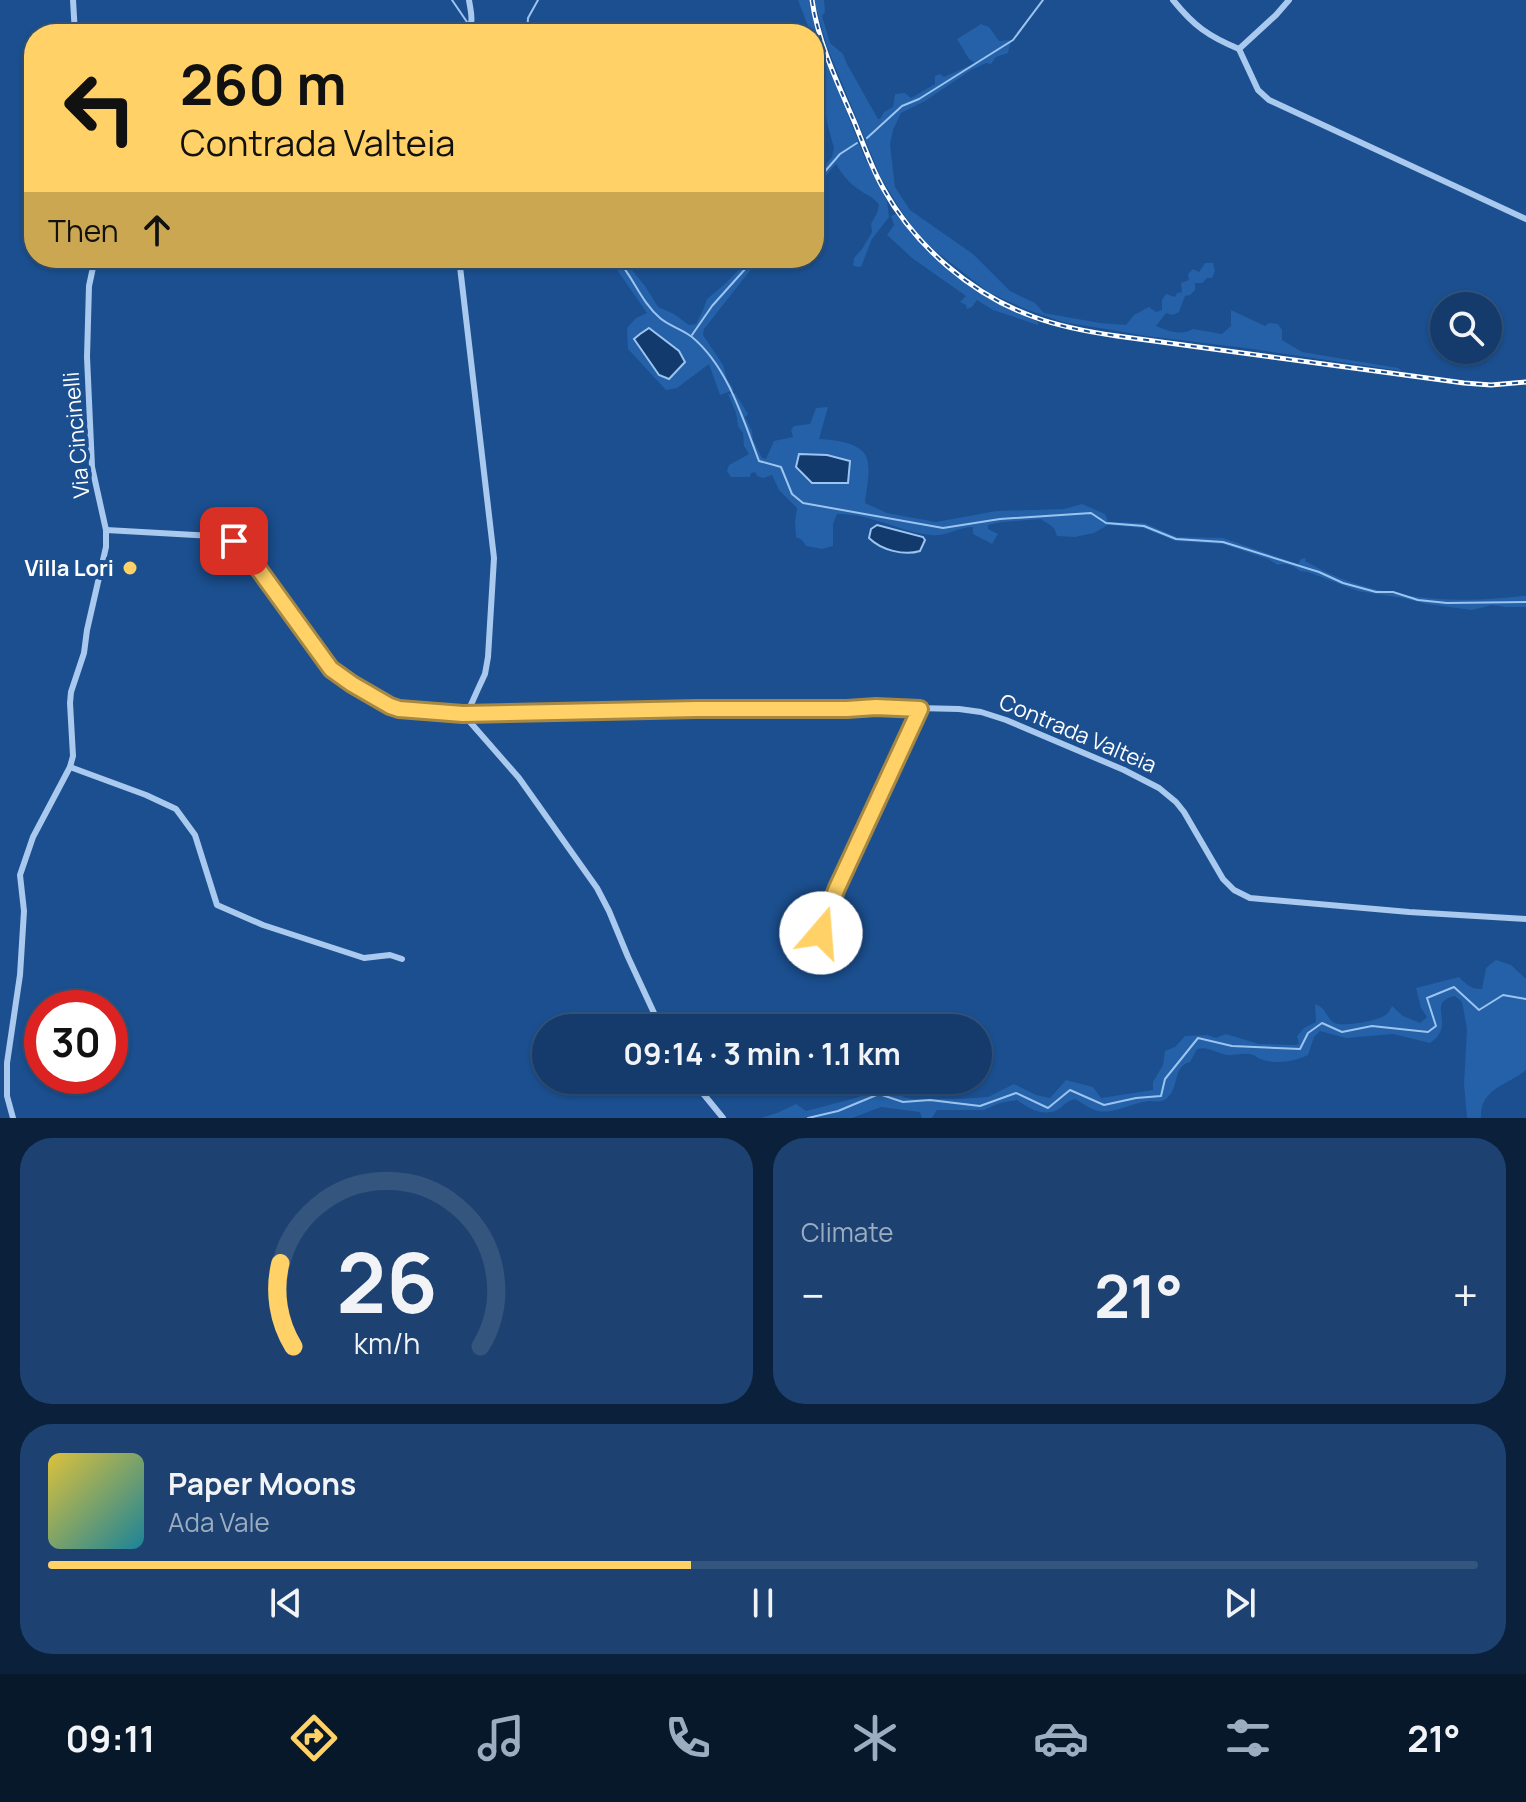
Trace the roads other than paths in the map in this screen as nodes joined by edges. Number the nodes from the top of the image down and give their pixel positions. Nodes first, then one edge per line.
1 (73, 0) edge
2 (469, 0) edge
3 (1173, 0) edge
4 (1289, 0) edge
5 (74, 24) edge
6 (467, 24) edge
7 (1239, 49) junction
8 (1526, 219) edge
9 (93, 268) edge
10 (460, 268) edge
11 (106, 530) junction
12 (920, 709) junction
13 (463, 714) junction
14 (70, 767) junction
15 (1526, 919) edge
16 (830, 954) dead end
17 (402, 959) dead end
18 (654, 1014) edge
19 (703, 1094) edge
20 (13, 1118) edge
21 (723, 1118) edge

1 - 5 street
2 - 6 street
3 - 7 street
4 - 7 street
7 - 8 street
9 - 11 street, Via Cincinelli
10 - 13 street
11 - 13 street, Contrada Valteia
11 - 14 street, Via Cincinelli
12 - 13 street, Contrada Valteia
12 - 15 street, Contrada Valteia
12 - 16 street
13 - 18 street
14 - 17 street
14 - 20 street, Via Cincinelli
19 - 21 street

